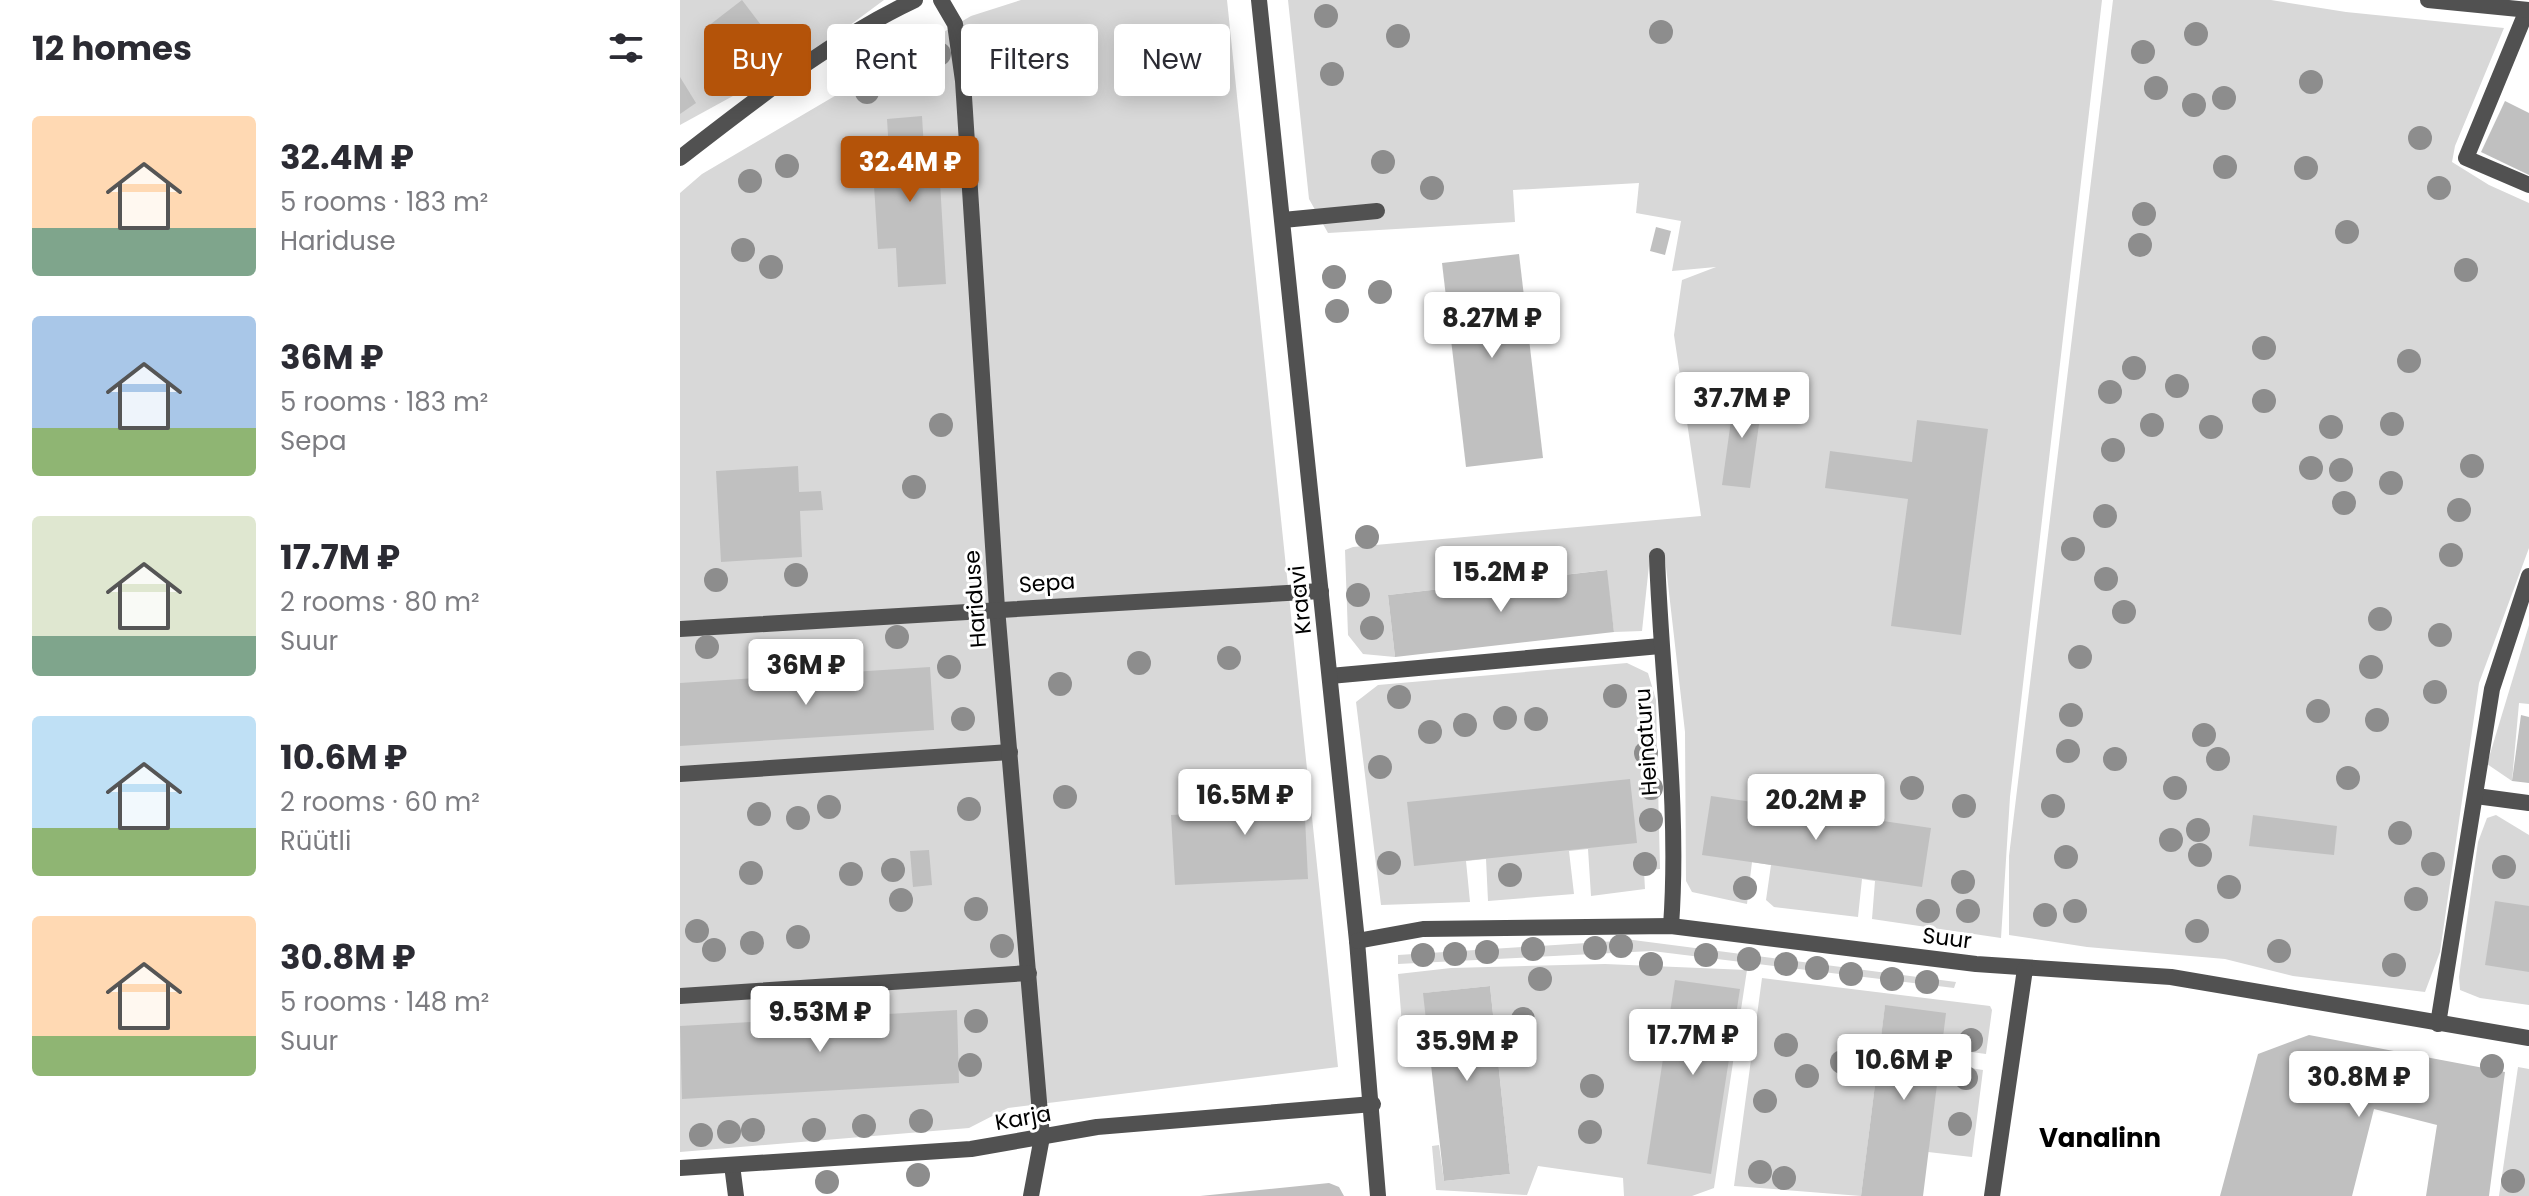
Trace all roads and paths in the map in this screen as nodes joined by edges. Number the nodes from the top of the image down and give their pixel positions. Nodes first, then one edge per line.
1 (915, 0) edge
2 (941, 0) edge
3 (1259, 0) edge
4 (2428, 0) edge
5 (2528, 10) edge
6 (680, 158) edge
7 (2529, 185) edge
8 (1377, 211) dead end
9 (1283, 220) junction
10 (1657, 556) dead end
11 (2529, 576) edge
12 (1321, 591) junction
13 (997, 608) junction
14 (2524, 608) edge
15 (680, 629) edge
16 (1660, 646) junction
17 (1330, 676) junction
18 (1010, 752) junction
19 (680, 774) edge
20 (2476, 796) junction
21 (2529, 803) edge
22 (1671, 926) junction
23 (1357, 941) junction
24 (2025, 969) junction
25 (1029, 973) junction
26 (680, 996) edge
27 (2438, 1024) junction
28 (2529, 1038) edge
29 (1373, 1104) junction
30 (1042, 1137) junction
31 (732, 1165) junction
32 (680, 1168) edge
33 (736, 1196) edge
34 (1031, 1196) edge
35 (1378, 1196) edge
36 (1992, 1196) edge

1 - 6 street
2 - 13 street, Hariduse
3 - 9 street, Kraavi
4 - 5 street
5 - 7 street
8 - 9 street
9 - 12 street, Kraavi
10 - 16 street, Heinaturu
11 - 14 street
12 - 13 street, Sepa
12 - 17 street, Kraavi
13 - 15 street, Sepa
13 - 18 street, Hariduse
14 - 20 street
16 - 17 street
16 - 22 street, Heinaturu
17 - 23 street, Kraavi
18 - 19 street
18 - 25 street, Hariduse
20 - 21 street
20 - 27 street
22 - 23 street, Suur
22 - 24 street, Suur
23 - 29 street, Kraavi
24 - 27 street, Suur
24 - 36 street
25 - 26 street
25 - 30 street, Hariduse
27 - 28 street, Suur
29 - 30 street, Karja
29 - 35 street, Kraavi
30 - 31 street, Karja
30 - 34 street, Hariduse
31 - 32 street, Karja
31 - 33 street

